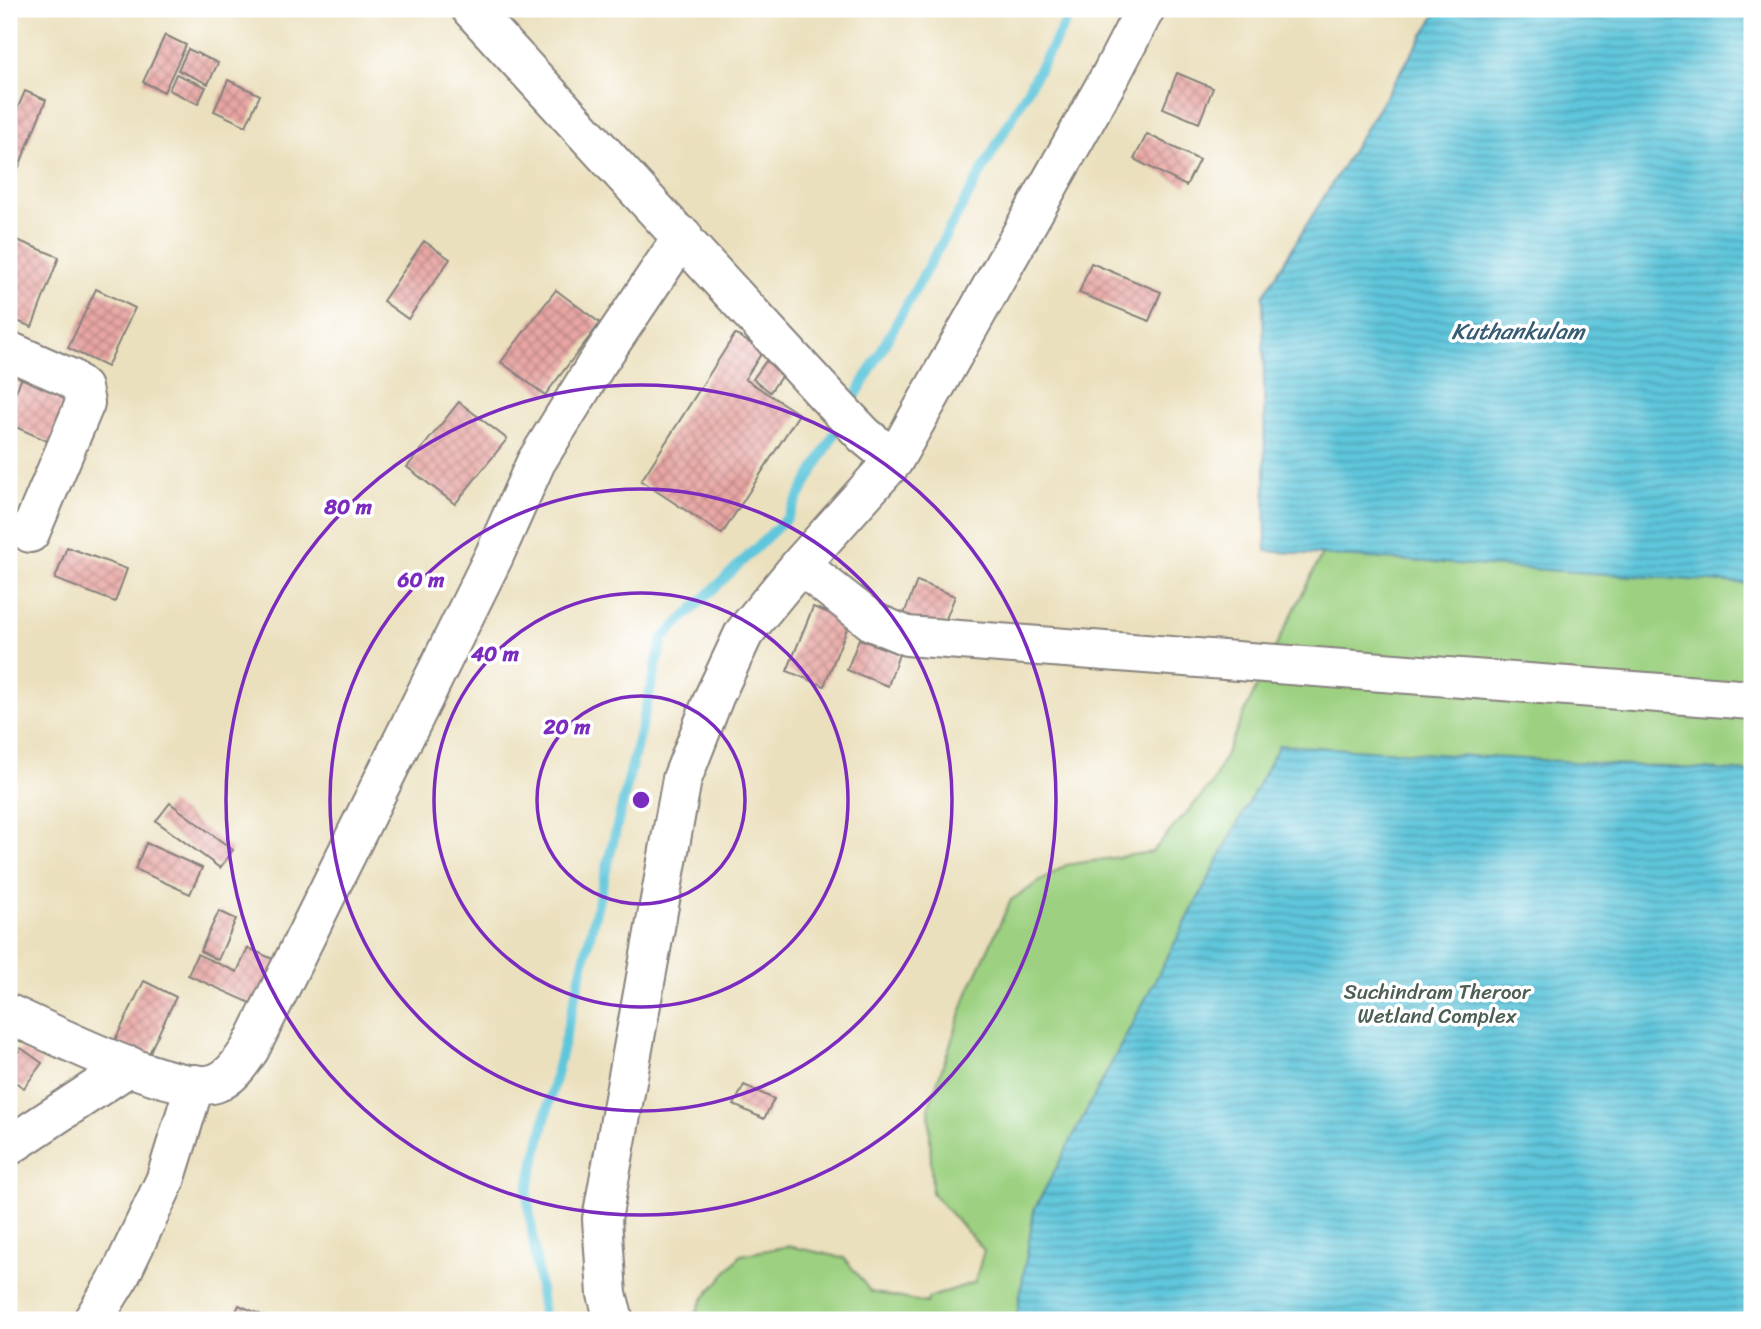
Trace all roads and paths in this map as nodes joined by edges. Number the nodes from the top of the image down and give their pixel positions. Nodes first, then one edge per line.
1 (471, 9) edge
2 (1145, 9) edge
3 (682, 236) junction
4 (9, 351) edge
5 (894, 460) junction
6 (30, 533) dead end
7 (800, 565) junction
8 (1752, 700) edge
9 (9, 1014) edge
10 (130, 1066) junction
11 (195, 1084) junction
12 (9, 1146) edge
13 (93, 1320) edge
14 (614, 1320) edge

1 - 3 street
2 - 5 street
3 - 5 street
3 - 11 street
4 - 6 street
5 - 7 street
7 - 8 street
7 - 14 street
9 - 10 street
10 - 11 street
10 - 12 street
11 - 13 street

